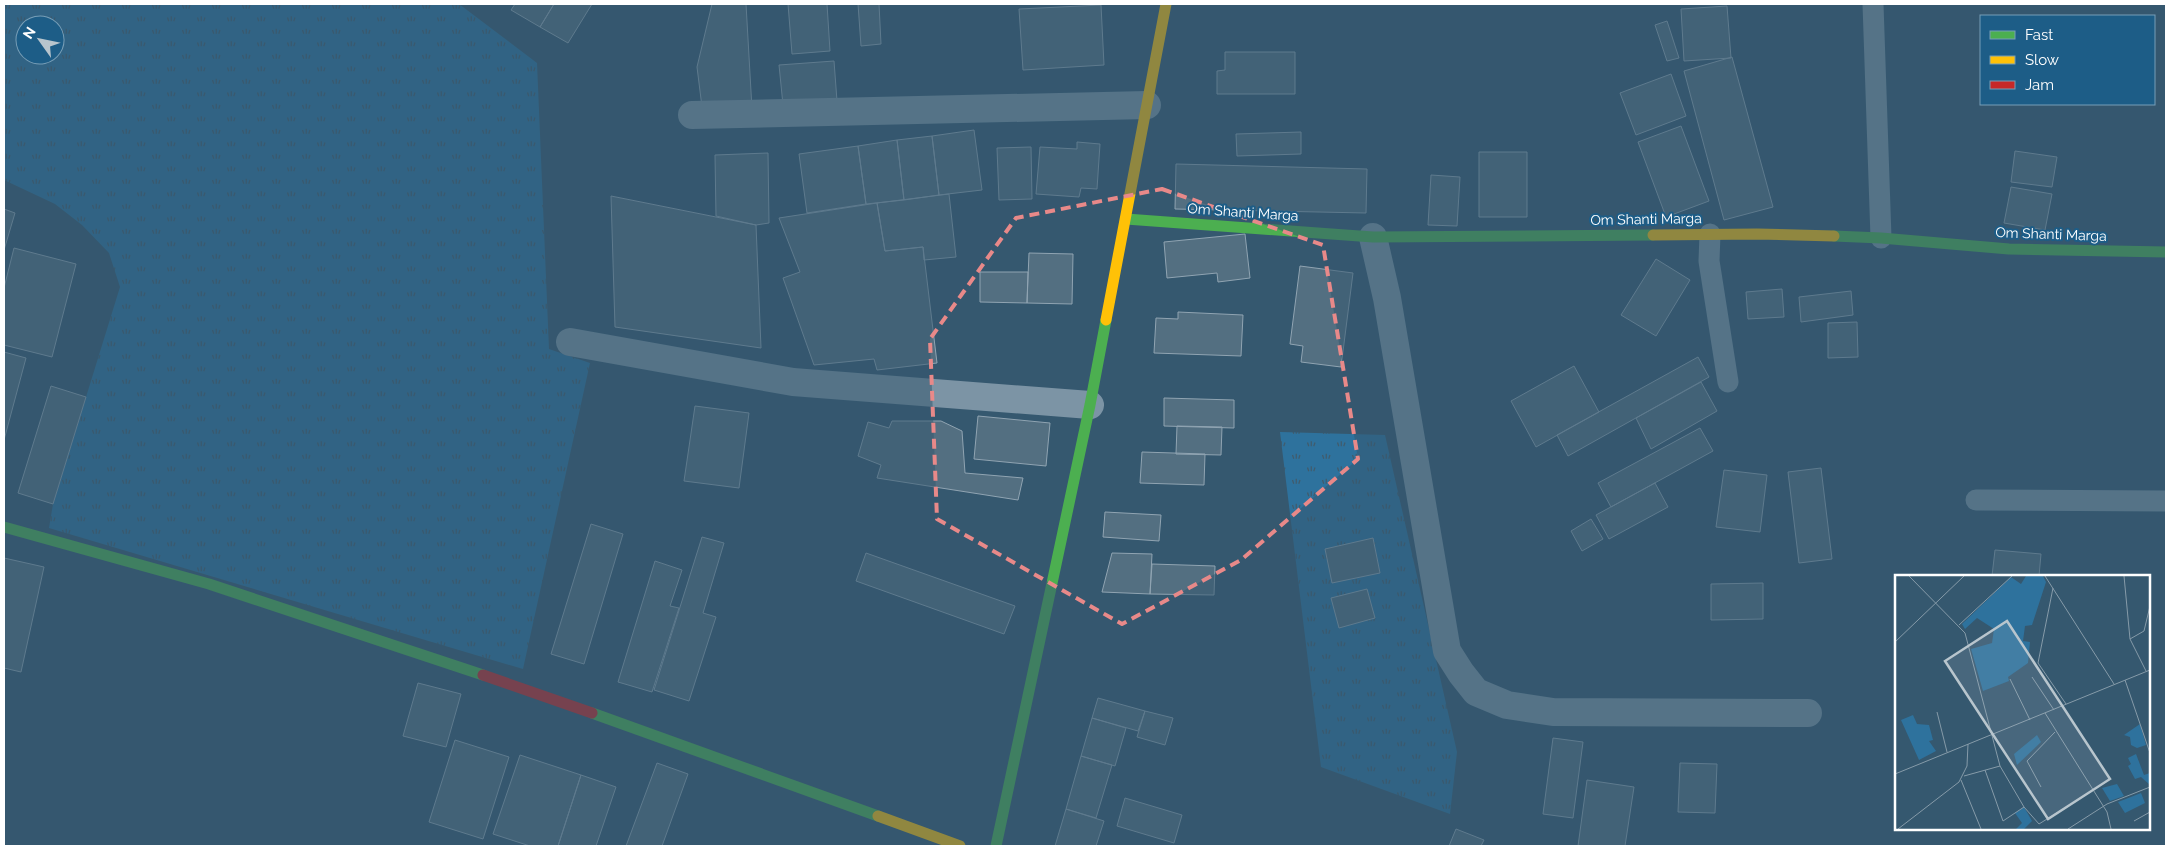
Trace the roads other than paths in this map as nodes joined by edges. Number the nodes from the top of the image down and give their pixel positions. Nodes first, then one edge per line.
1 (1166, 4) edge
2 (1873, 4) edge
3 (1147, 105) junction
4 (692, 115) dead end
5 (1126, 219) junction
6 (1710, 234) junction
7 (1373, 237) junction
8 (1881, 238) junction
9 (2166, 252) edge
10 (570, 342) dead end
11 (1728, 382) dead end
12 (1090, 405) junction
13 (1976, 500) dead end
14 (2166, 501) edge
15 (4, 527) edge
16 (1808, 713) dead end
17 (960, 846) edge
18 (996, 846) edge

1 - 3 street
2 - 8 lane
3 - 4 street
3 - 5 street
5 - 7 street, Om Shanti Marga
5 - 12 street
6 - 7 street, Om Shanti Marga
6 - 8 street, Om Shanti Marga
6 - 11 lane
7 - 16 street
8 - 9 street, Om Shanti Marga
10 - 12 street
12 - 18 street
13 - 14 lane
15 - 17 street

